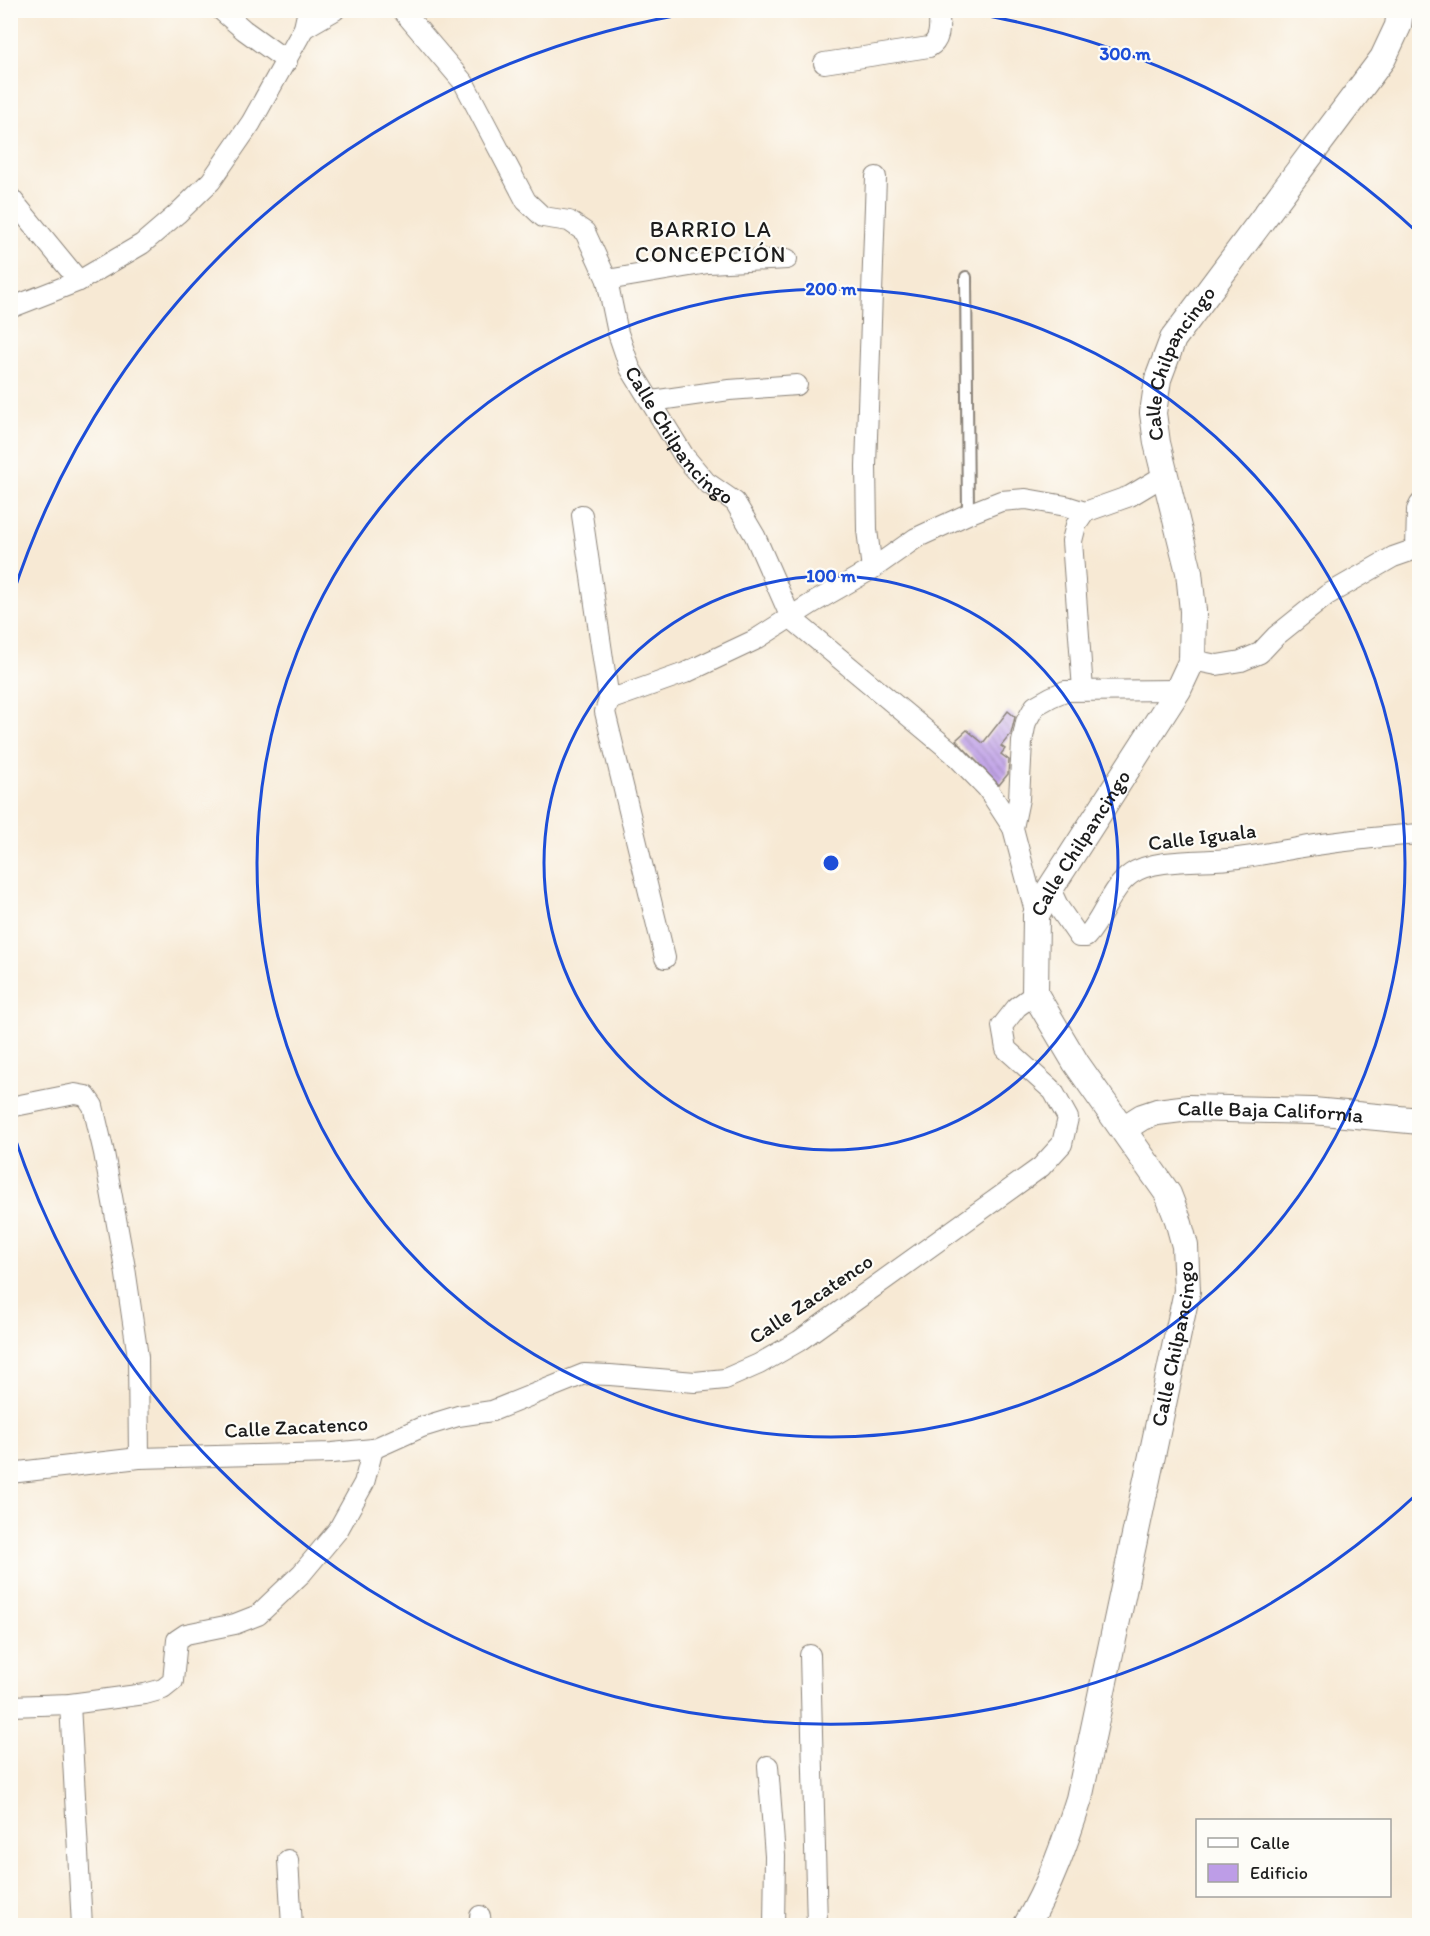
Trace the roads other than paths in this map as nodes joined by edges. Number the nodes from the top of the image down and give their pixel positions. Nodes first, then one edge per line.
1 (221, 10) edge
2 (335, 10) edge
3 (402, 10) edge
4 (939, 10) edge
5 (1400, 10) edge
6 (306, 19) edge
7 (287, 61) junction
8 (824, 63) dead end
9 (876, 177) dead end
10 (10, 197) edge
11 (787, 259) dead end
12 (966, 277) dead end
13 (607, 280) junction
14 (79, 281) junction
15 (10, 308) edge
16 (797, 385) dead end
17 (652, 401) junction
18 (1165, 475) junction
19 (1419, 504) edge
20 (1085, 512) junction
21 (968, 514) junction
22 (582, 515) dead end
23 (1418, 550) edge
24 (872, 569) junction
25 (791, 618) junction
26 (1192, 660) junction
27 (1083, 690) junction
28 (1178, 690) junction
29 (609, 700) junction
30 (1013, 828) junction
31 (1419, 834) edge
32 (1050, 889) junction
33 (1036, 915) junction
34 (665, 958) dead end
35 (1035, 994) junction
36 (10, 1107) edge
37 (1419, 1121) edge
38 (1124, 1129) junction
39 (373, 1449) junction
40 (139, 1458) junction
41 (10, 1473) edge
42 (810, 1655) dead end
43 (70, 1704) junction
44 (10, 1706) edge
45 (768, 1766) dead end
46 (288, 1860) dead end
47 (82, 1926) edge
48 (292, 1926) edge
49 (774, 1926) edge
50 (817, 1926) edge
51 (1026, 1926) edge

1 - 7 street
2 - 6 street
3 - 13 street, Calle Chilpancingo
4 - 8 street
5 - 18 street, Calle Chilpancingo
6 - 7 street
7 - 14 street
9 - 24 street
10 - 14 street
11 - 13 street
12 - 21 lane
13 - 17 street, Calle Chilpancingo
14 - 15 street
16 - 17 street
17 - 25 street, Calle Chilpancingo
18 - 20 street
18 - 26 street, Calle Chilpancingo
19 - 23 street
20 - 21 street
20 - 27 street
21 - 24 street
22 - 29 street
23 - 26 street
24 - 25 street
25 - 29 street
25 - 30 street, Calle Chilpancingo
26 - 28 street, Calle Chilpancingo
27 - 28 street
27 - 30 street
28 - 32 street, Calle Chilpancingo
29 - 34 street
30 - 33 street
31 - 32 street, Calle Iguala
32 - 33 street, Calle Chilpancingo
33 - 35 street, Calle Chilpancingo
35 - 38 street, Calle Chilpancingo
35 - 39 street, Calle Zacatenco
36 - 40 street
37 - 38 street, Calle Baja California
38 - 51 street, Calle Chilpancingo
39 - 40 street, Calle Zacatenco
39 - 43 street
40 - 41 street, Calle Zacatenco
42 - 50 street
43 - 44 street
43 - 47 street
45 - 49 street
46 - 48 street

